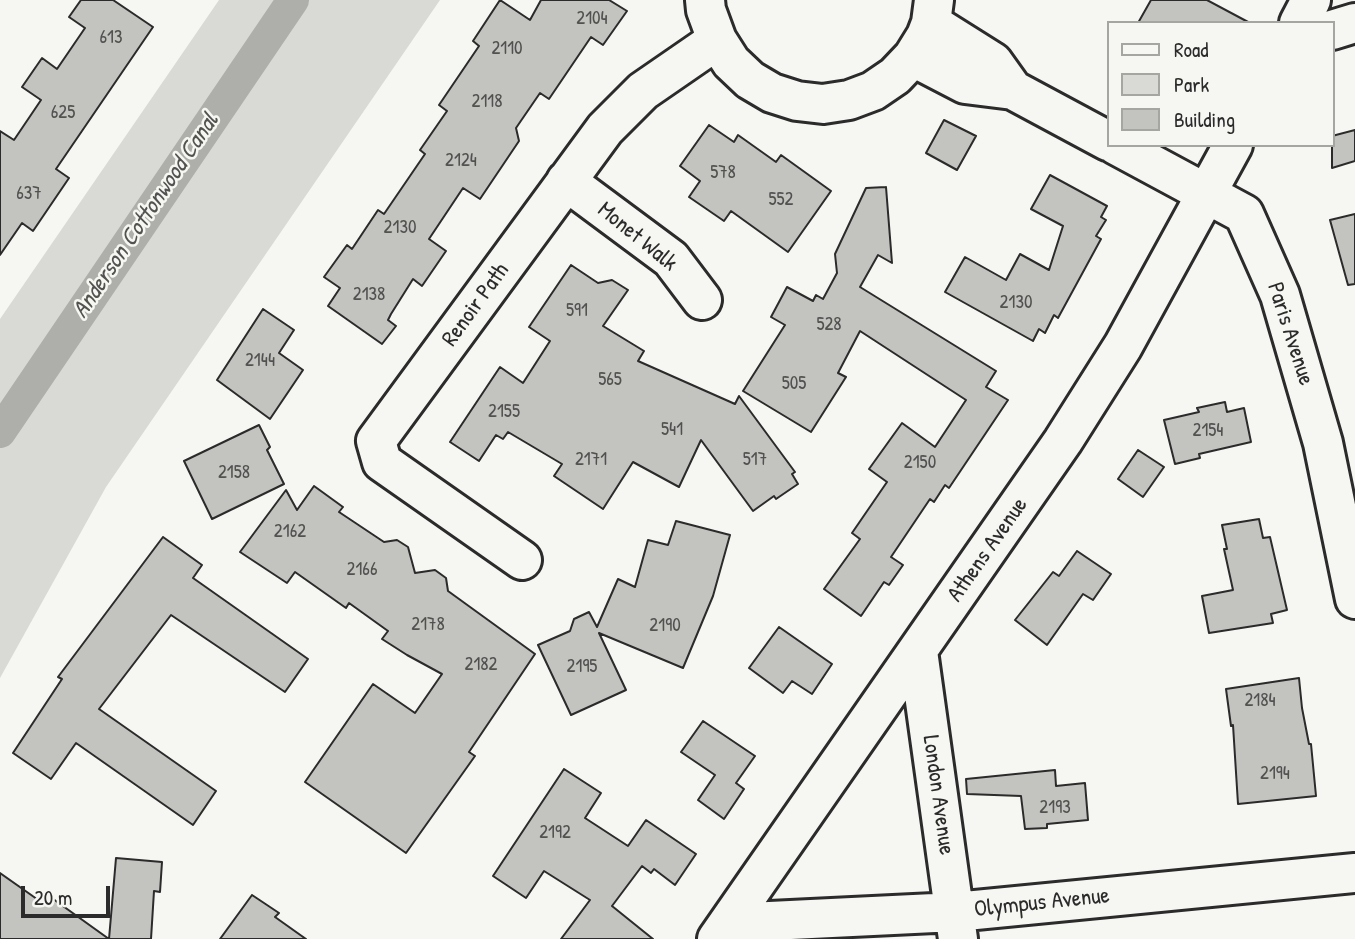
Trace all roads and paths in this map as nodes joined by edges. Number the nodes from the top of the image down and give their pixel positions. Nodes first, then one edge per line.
1 (705, 0) edge
2 (1311, 0) edge
3 (933, 12) edge
4 (1300, 21) edge
5 (1355, 23) edge
6 (1334, 29) edge
7 (717, 40) junction
8 (913, 57) junction
9 (1013, 90) junction
10 (1106, 140) edge
11 (1120, 147) edge
12 (1232, 147) edge
13 (566, 181) junction
14 (1206, 194) junction
15 (702, 300) dead end
16 (522, 560) dead end
17 (1355, 599) edge
18 (918, 651) junction
19 (1355, 873) edge
20 (956, 925) edge
21 (723, 931) edge

1 - 7 street
2 - 4 street
3 - 8 street
3 - 9 street
5 - 6 street
7 - 8 street
7 - 13 street, Renoir Path
8 - 9 street
9 - 10 street
11 - 14 street, Paris Avenue
12 - 14 street, Athens Avenue
13 - 15 street, Monet Walk
13 - 16 street, Renoir Path
14 - 17 street, Paris Avenue
14 - 18 street, Athens Avenue
18 - 20 street, London Avenue
18 - 21 street, Athens Avenue
19 - 20 street, Olympus Avenue
20 - 21 street, Olympus Avenue

